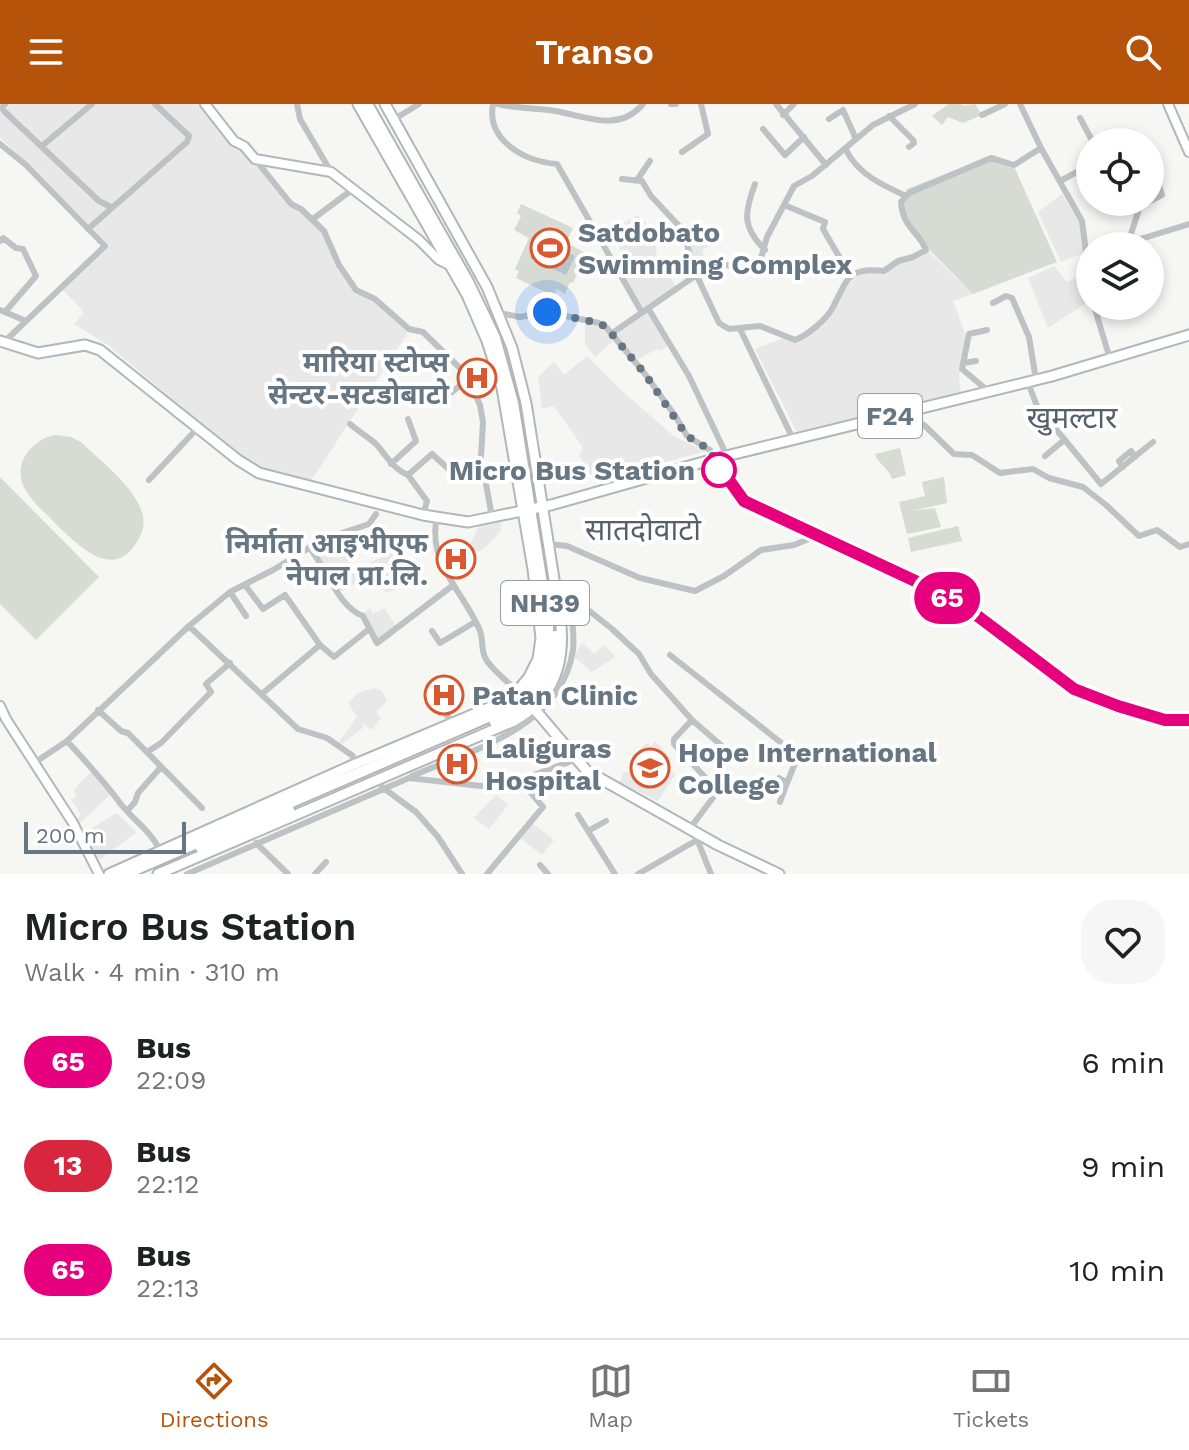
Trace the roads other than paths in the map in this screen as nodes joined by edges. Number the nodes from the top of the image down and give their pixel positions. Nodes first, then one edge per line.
1 (5, 104) edge
2 (92, 104) edge
3 (155, 104) edge
4 (205, 104) edge
5 (297, 104) edge
6 (358, 104) edge
7 (367, 104) edge
8 (374, 104) edge
9 (385, 104) edge
10 (419, 104) edge
11 (496, 104) edge
12 (643, 104) edge
13 (701, 104) edge
14 (776, 104) edge
15 (794, 104) edge
16 (915, 104) edge
17 (1005, 104) edge
18 (1020, 104) edge
19 (1168, 104) edge
20 (551, 107) edge
21 (783, 115) junction
22 (982, 115) dead end
23 (889, 116) junction
24 (1080, 118) dead end
25 (829, 119) dead end
26 (393, 120) junction
27 (1085, 128) edge
28 (763, 129) dead end
29 (804, 137) junction
30 (856, 139) junction
31 (0, 144) edge
32 (42, 146) junction
33 (909, 147) dead end
34 (1041, 148) junction
35 (846, 150) junction
36 (682, 152) dead end
37 (1189, 152) edge
38 (255, 159) junction
39 (650, 161) dead end
40 (826, 165) junction
41 (331, 172) junction
42 (1076, 172) edge
43 (622, 179) dead end
44 (637, 180) junction
45 (1060, 181) junction
46 (755, 184) dead end
47 (353, 189) junction
48 (906, 196) junction
49 (784, 205) junction
50 (111, 207) junction
51 (313, 219) junction
52 (1189, 224) edge
53 (88, 229) junction
54 (1084, 232) edge
55 (1163, 232) edge
56 (0, 241) edge
57 (765, 250) junction
58 (451, 266) junction
59 (696, 274) junction
60 (851, 277) junction
61 (993, 303) dead end
62 (644, 310) junction
63 (2, 311) edge
64 (499, 313) junction
65 (1098, 320) edge
66 (26, 321) junction
67 (740, 329) junction
68 (987, 330) dead end
69 (611, 334) junction
70 (1189, 335) edge
71 (2, 342) edge
72 (1110, 359) junction
73 (976, 361) dead end
74 (963, 363) junction
75 (468, 379) junction
76 (1032, 381) junction
77 (987, 390) junction
78 (452, 392) dead end
79 (901, 414) junction
80 (408, 419) dead end
81 (350, 424) dead end
82 (201, 431) junction
83 (794, 441) junction
84 (1063, 441) junction
85 (1153, 442) dead end
86 (727, 456) junction
87 (1045, 456) dead end
88 (481, 457) junction
89 (714, 459) junction
90 (391, 464) junction
91 (408, 475) junction
92 (149, 480) dead end
93 (533, 509) junction
94 (376, 514) dead end
95 (423, 515) junction
96 (492, 517) junction
97 (437, 518) junction
98 (816, 536) junction
99 (549, 544) junction
100 (1189, 544) edge
101 (309, 547) junction
102 (245, 585) junction
103 (452, 586) junction
104 (230, 592) junction
105 (569, 595) junction
106 (558, 604) junction
107 (246, 616) dead end
108 (475, 622) junction
109 (189, 626) junction
110 (369, 629) junction
111 (432, 631) dead end
112 (320, 645) junction
113 (670, 655) dead end
114 (230, 663) junction
115 (263, 693) junction
116 (427, 695) dead end
117 (528, 703) junction
118 (1, 708) edge
119 (98, 710) junction
120 (692, 720) junction
121 (1189, 720) edge
122 (0, 722) edge
123 (454, 723) junction
124 (67, 741) junction
125 (147, 752) junction
126 (577, 759) junction
127 (737, 759) dead end
128 (34, 763) junction
129 (353, 765) junction
130 (161, 767) junction
131 (409, 778) junction
132 (779, 778) dead end
133 (520, 780) junction
134 (379, 783) junction
135 (787, 783) junction
136 (780, 802) dead end
137 (202, 808) dead end
138 (127, 811) junction
139 (578, 815) dead end
140 (606, 821) dead end
141 (588, 831) junction
142 (695, 833) junction
143 (256, 843) junction
144 (160, 850) junction
145 (326, 862) dead end
146 (540, 865) dead end
147 (99, 874) edge
148 (109, 874) edge
149 (125, 874) edge
150 (139, 874) edge
151 (158, 874) edge
152 (187, 874) edge
153 (288, 874) edge
154 (315, 874) edge
155 (462, 874) edge
156 (487, 874) edge
157 (548, 874) edge
158 (615, 874) edge
159 (638, 874) edge
160 (711, 874) edge
161 (779, 874) edge

1 - 32 street
2 - 32 street
3 - 50 street
4 - 38 street
5 - 41 street
6 - 58 main road
7 - 93 highway, NH39
8 - 93 highway, NH39
9 - 26 main road
10 - 26 street
11 - 20 street
11 - 62 street
12 - 20 street
13 - 36 street
14 - 21 street
15 - 21 street
16 - 23 street
17 - 22 street
18 - 34 street
19 - 37 street
21 - 29 street
23 - 30 street
23 - 33 street
24 - 27 street
25 - 30 street
26 - 64 main road
28 - 29 street
29 - 40 street
30 - 35 street
31 - 53 street
32 - 50 street
34 - 45 street
34 - 48 street
35 - 40 street
35 - 48 street
38 - 41 street
38 - 51 street
39 - 44 street
40 - 49 street
41 - 47 street
42 - 45 street
43 - 44 street
44 - 59 street
45 - 54 street
46 - 57 street
47 - 51 street
47 - 58 street
48 - 60 street
49 - 57 street
49 - 60 street
50 - 53 street
51 - 75 street
52 - 55 street
53 - 66 street
56 - 63 street
57 - 59 street
58 - 93 main road
59 - 62 street
59 - 67 street
60 - 67 street
61 - 76 street
62 - 69 street
62 - 86 street
63 - 66 street
64 - 69 street
64 - 93 main road
65 - 72 street
66 - 71 street
67 - 83 street
68 - 74 street
69 - 89 street
70 - 72 main road, F24
71 - 82 main road
72 - 76 main road, F24
73 - 74 street
74 - 77 street
75 - 78 street
75 - 88 street
76 - 77 main road, F24
76 - 84 street
77 - 79 main road, F24
79 - 83 main road, F24
79 - 100 street
80 - 90 street
81 - 90 street
82 - 92 street
82 - 95 main road
83 - 86 main road, F24
84 - 85 street
84 - 87 street
86 - 89 main road, F24
88 - 91 street
88 - 96 street
89 - 93 main road, F24
89 - 98 main road
90 - 91 street
91 - 95 street
93 - 96 main road
93 - 99 main road
93 - 117 highway, NH39
94 - 101 street
95 - 97 main road
96 - 97 main road
97 - 103 street
98 - 99 street
98 - 121 main road
99 - 106 main road
101 - 102 street
101 - 110 street
102 - 104 street
102 - 112 street
103 - 108 street
103 - 110 street
104 - 107 street
104 - 109 street
105 - 106 street
105 - 117 street
105 - 120 street
106 - 117 main road
108 - 111 street
108 - 117 street
109 - 114 street
109 - 119 street
110 - 112 street
112 - 115 street
113 - 135 street
114 - 115 street
114 - 125 street
115 - 129 street
116 - 123 street
117 - 123 main road
117 - 126 main road
117 - 131 street
117 - 134 main road
117 - 149 highway, NH39
117 - 150 highway, NH39
118 - 122 street
118 - 128 street
119 - 124 street
119 - 125 street
120 - 127 street
120 - 142 street
123 - 129 main road
124 - 128 street
124 - 138 street
125 - 130 street
126 - 133 street
126 - 142 main road
128 - 147 street
129 - 144 main road
130 - 137 street
130 - 138 street
131 - 133 street
131 - 134 street
132 - 135 street
133 - 156 street
134 - 143 street
134 - 151 main road
134 - 155 street
135 - 136 street
138 - 144 street
139 - 141 street
140 - 141 street
141 - 158 street
142 - 159 street
142 - 160 street
142 - 161 main road
143 - 152 street
143 - 153 street
144 - 148 main road
145 - 154 street
146 - 157 street

